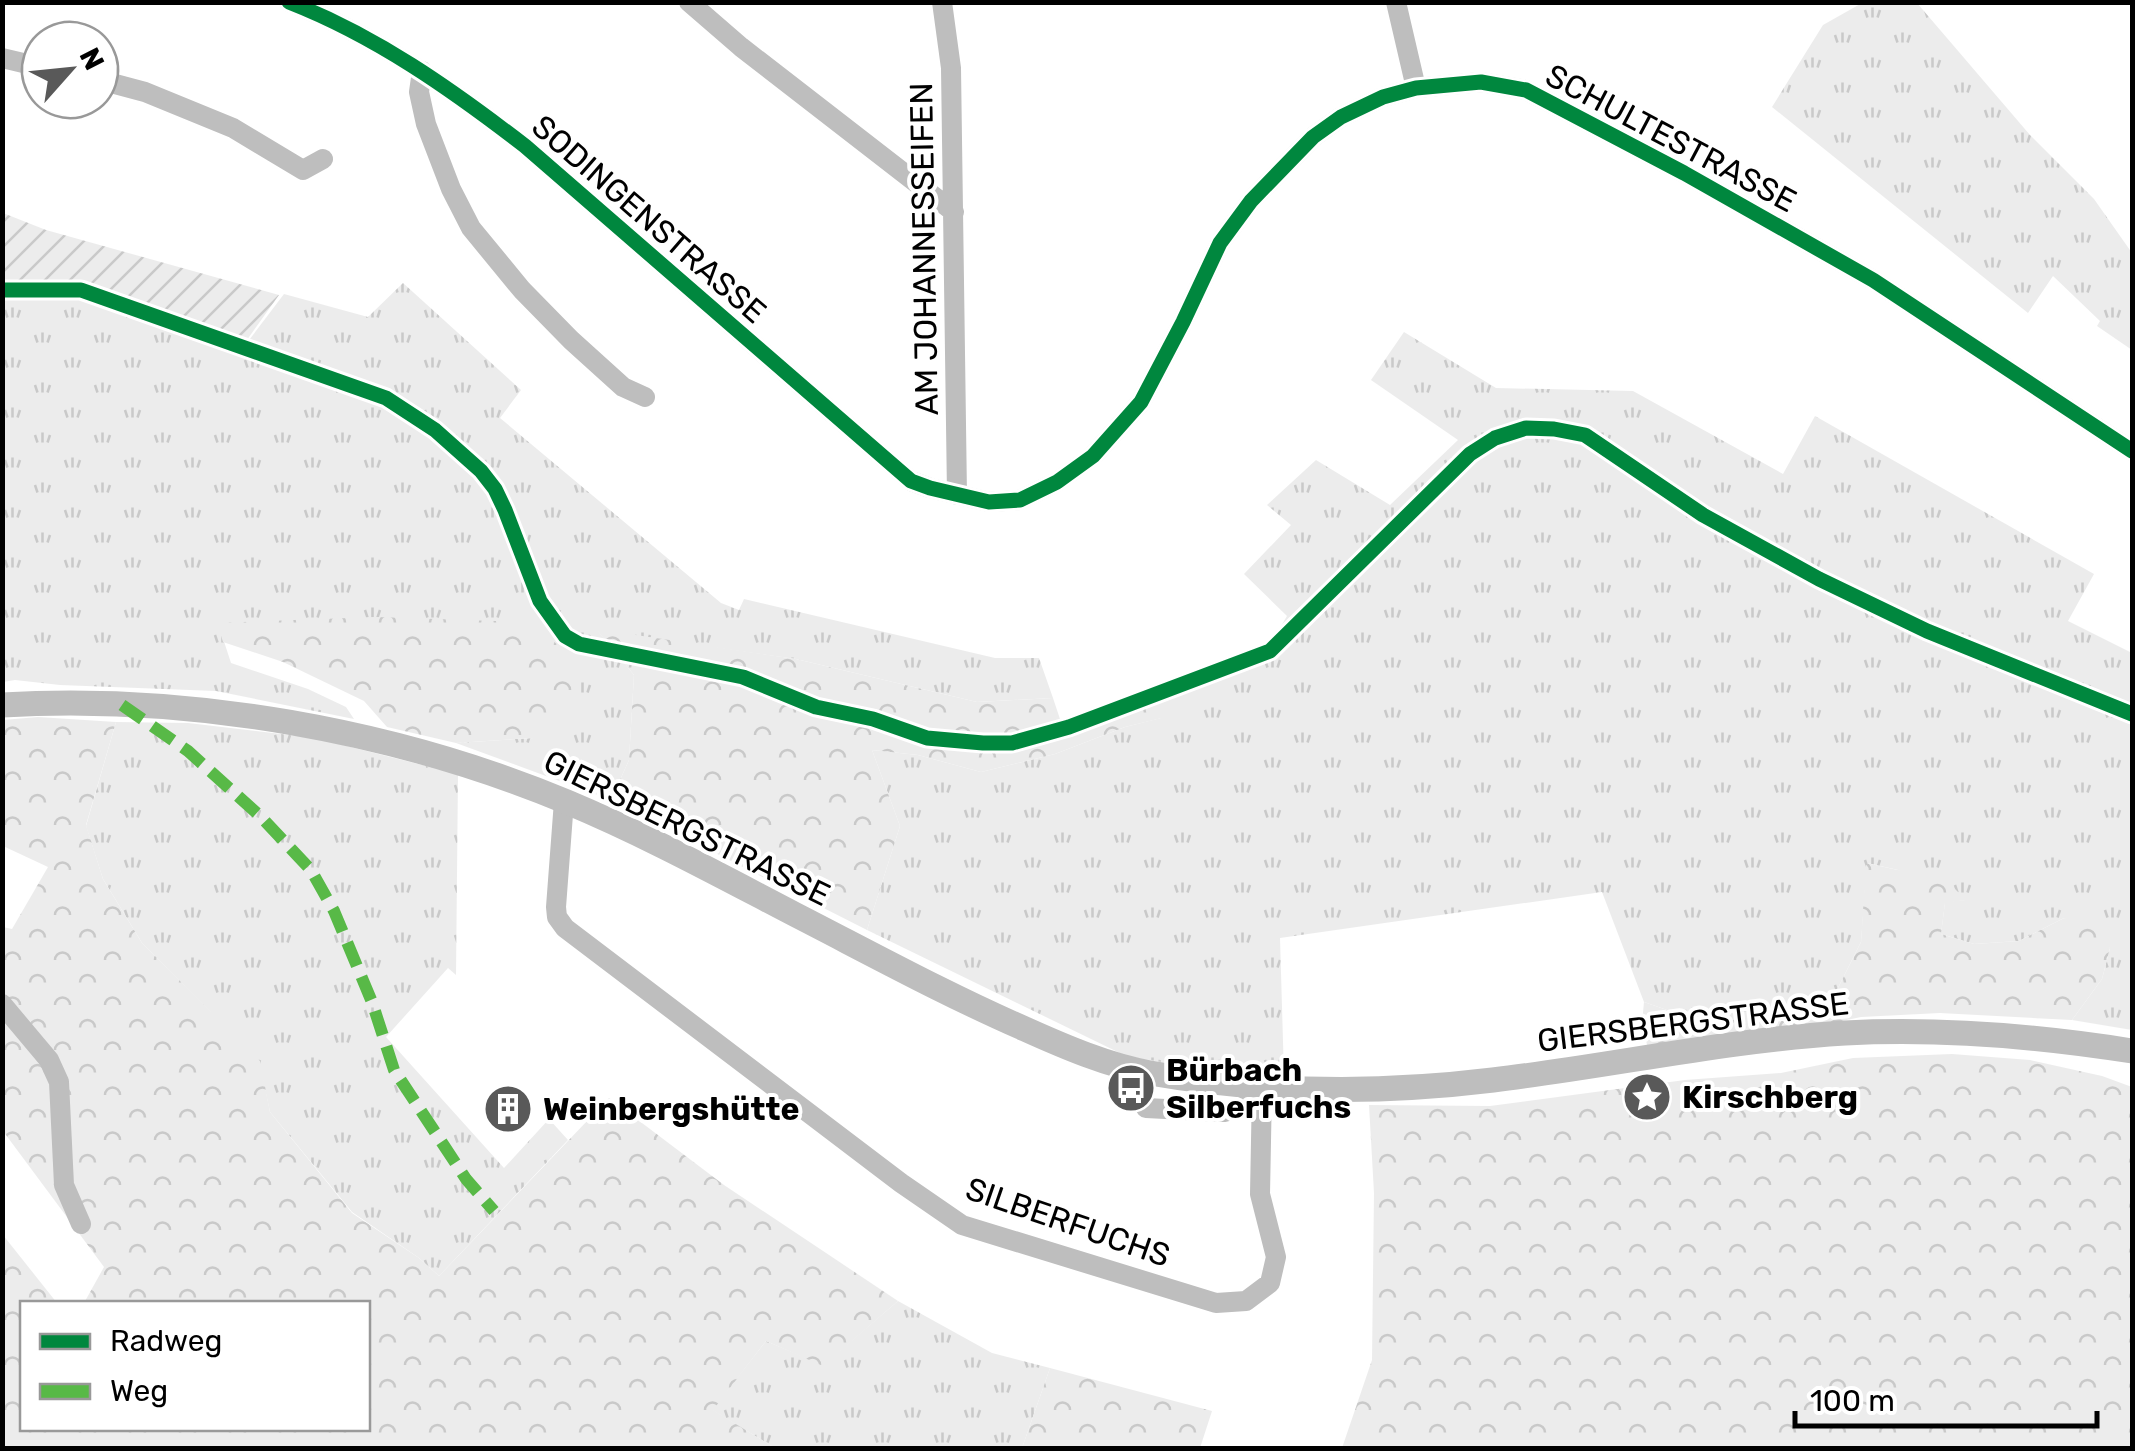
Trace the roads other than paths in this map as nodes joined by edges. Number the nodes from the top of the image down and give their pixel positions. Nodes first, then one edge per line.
1 (289, 2) edge
2 (688, 2) edge
3 (942, 2) edge
4 (1396, 2) edge
5 (422, 71) junction
6 (120, 85) edge
7 (1416, 88) junction
8 (323, 159) dead end
9 (954, 212) junction
10 (644, 397) dead end
11 (2132, 451) edge
12 (957, 495) junction
13 (2, 705) edge
14 (564, 801) junction
15 (2, 1004) edge
16 (2132, 1052) edge
17 (1262, 1088) junction
18 (1146, 1108) dead end
19 (81, 1224) dead end

1 - 5 street, SODINGENSTRASSE
2 - 9 street
3 - 9 street, AM JOHANNESSEIFEN
4 - 7 street
5 - 10 street
5 - 12 street, SODINGENSTRASSE
6 - 8 street
7 - 11 street, SCHULTESTRASSE
7 - 12 street, SCHULTESTRASSE
9 - 12 street, AM JOHANNESSEIFEN
13 - 14 street, GIERSBERGSTRASSE
14 - 17 street, GIERSBERGSTRASSE
14 - 17 street, SILBERFUCHS
15 - 19 street
16 - 17 street, GIERSBERGSTRASSE
17 - 18 street

